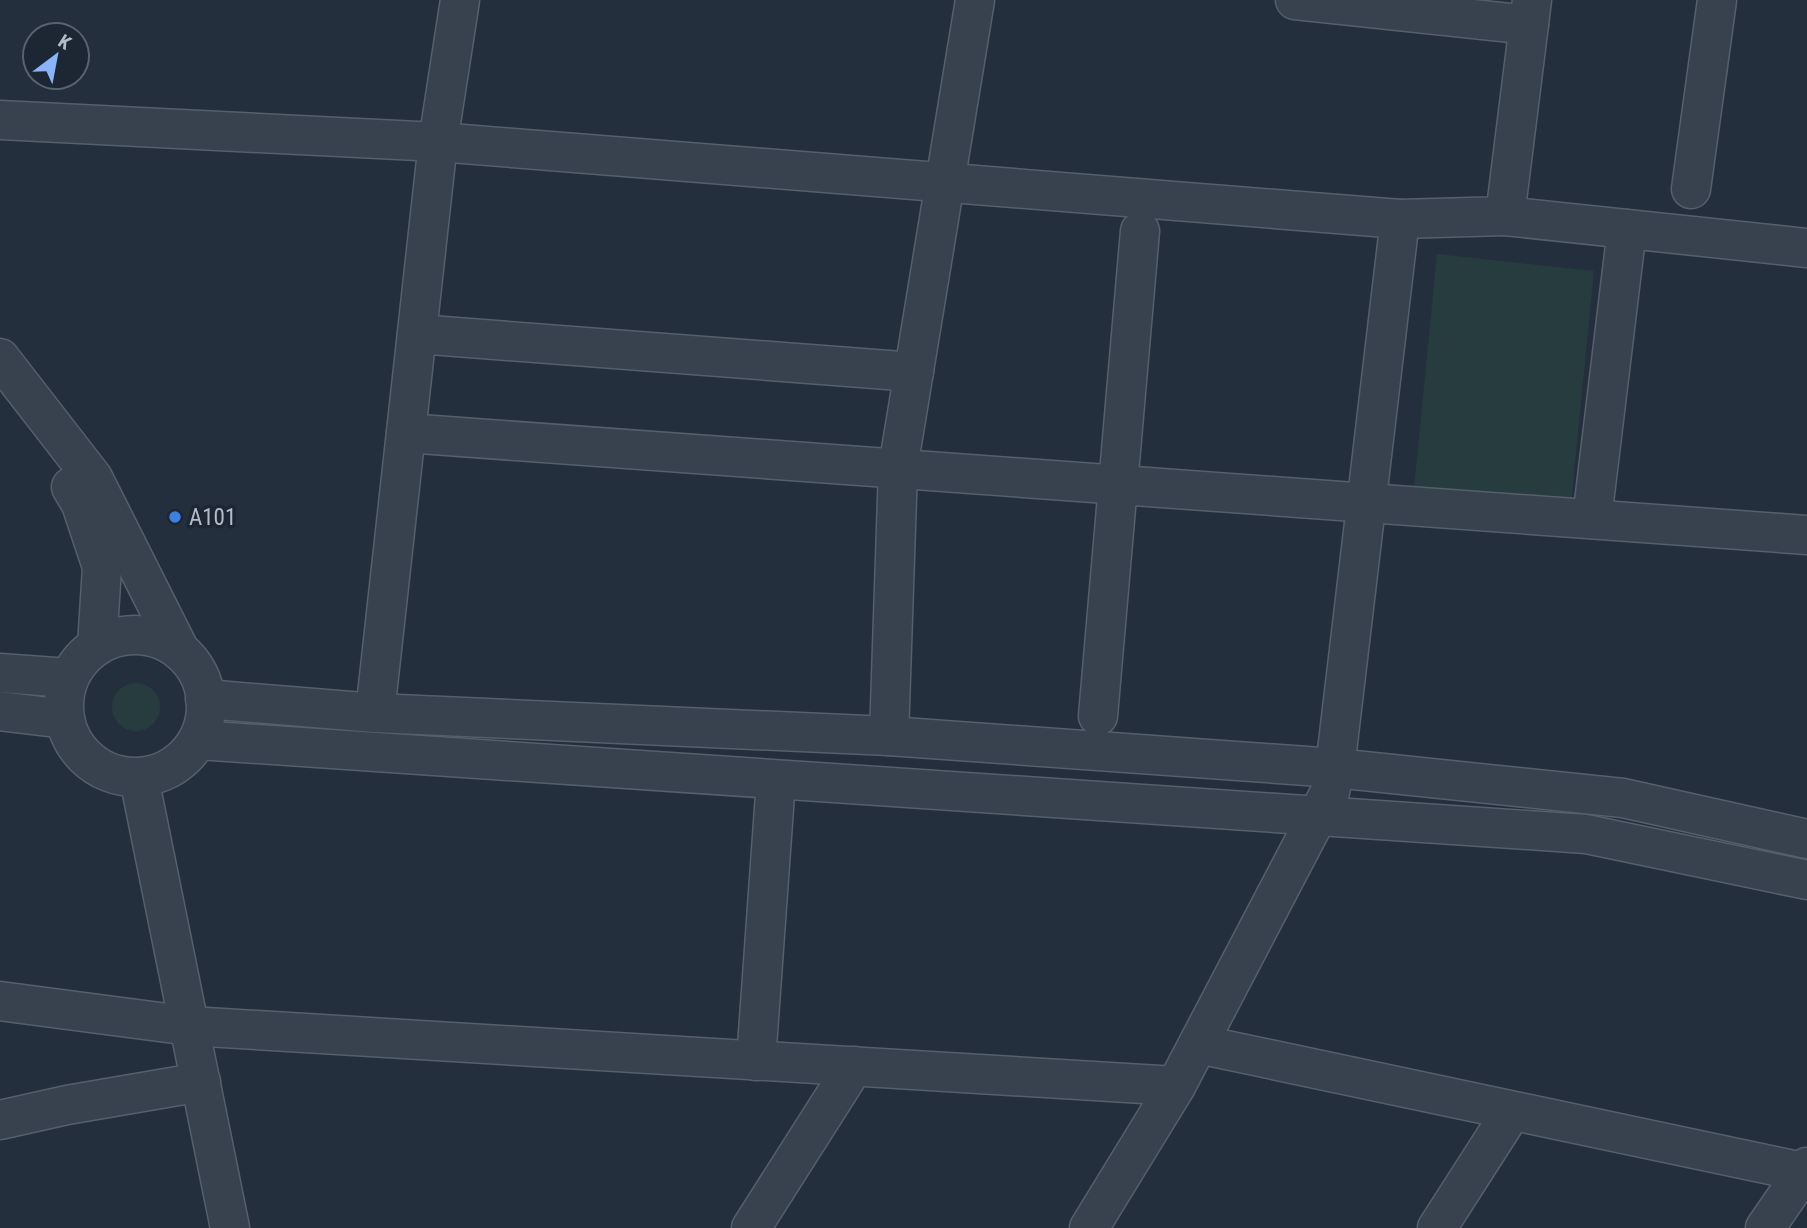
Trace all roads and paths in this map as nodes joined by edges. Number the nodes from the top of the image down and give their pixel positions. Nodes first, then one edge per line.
1 (460, 0) edge
2 (975, 0) edge
3 (1295, 0) edge
4 (1717, 0) edge
5 (1530, 13) edge
6 (0, 120) edge
7 (438, 142) junction
8 (944, 183) junction
9 (1691, 189) dead end
10 (1505, 216) junction
11 (1400, 219) junction
12 (1627, 229) junction
13 (1140, 231) dead end
14 (1807, 248) edge
15 (417, 334) junction
16 (0, 359) edge
17 (914, 372) junction
18 (406, 433) junction
19 (898, 468) junction
20 (1118, 484) junction
21 (1367, 502) junction
22 (1592, 519) junction
23 (1807, 535) edge
24 (97, 646) junction
25 (180, 651) junction
26 (0, 673) edge
27 (69, 678) junction
28 (205, 699) junction
29 (0, 711) edge
30 (375, 713) junction
31 (1098, 716) dead end
32 (65, 719) junction
33 (889, 736) junction
34 (198, 740) junction
35 (1335, 768) junction
36 (139, 778) junction
37 (776, 780) junction
38 (1318, 815) junction
39 (1807, 839) edge
40 (1807, 880) edge
41 (0, 1001) edge
42 (191, 1026) junction
43 (1198, 1044) junction
44 (756, 1060) junction
45 (854, 1066) junction
46 (201, 1082) junction
47 (1176, 1086) junction
48 (1511, 1111) junction
49 (0, 1121) edge
50 (1805, 1170) edge
51 (230, 1228) edge
52 (751, 1228) edge
53 (1089, 1228) edge
54 (1437, 1228) edge
55 (1765, 1228) edge

1 - 7 street
2 - 8 street
3 - 5 street
4 - 9 street
5 - 10 street
6 - 7 street
7 - 8 street
7 - 15 street
8 - 11 street
8 - 17 street
10 - 11 street
10 - 12 street
11 - 21 street
12 - 14 street
12 - 22 street
13 - 20 street
15 - 17 street
15 - 18 street
16 - 24 street
16 - 25 street
17 - 19 street
18 - 19 street
18 - 30 street
19 - 20 street
19 - 33 street
20 - 21 street
20 - 31 street
21 - 22 street
21 - 35 street
22 - 23 street
24 - 25 street
24 - 27 street
25 - 28 street
26 - 27 street
27 - 32 street
28 - 30 street
28 - 34 street
29 - 32 street
30 - 33 street
32 - 36 street
33 - 35 street
34 - 36 street
34 - 37 street
35 - 38 street
35 - 39 street
36 - 42 street
37 - 38 street
37 - 44 street
38 - 40 street
38 - 43 street
41 - 42 street
42 - 44 street
42 - 46 street
43 - 47 street
43 - 48 street
44 - 45 street
45 - 47 street
45 - 52 street
46 - 49 street
46 - 51 street
47 - 53 street
48 - 50 street
48 - 54 street
50 - 55 street

